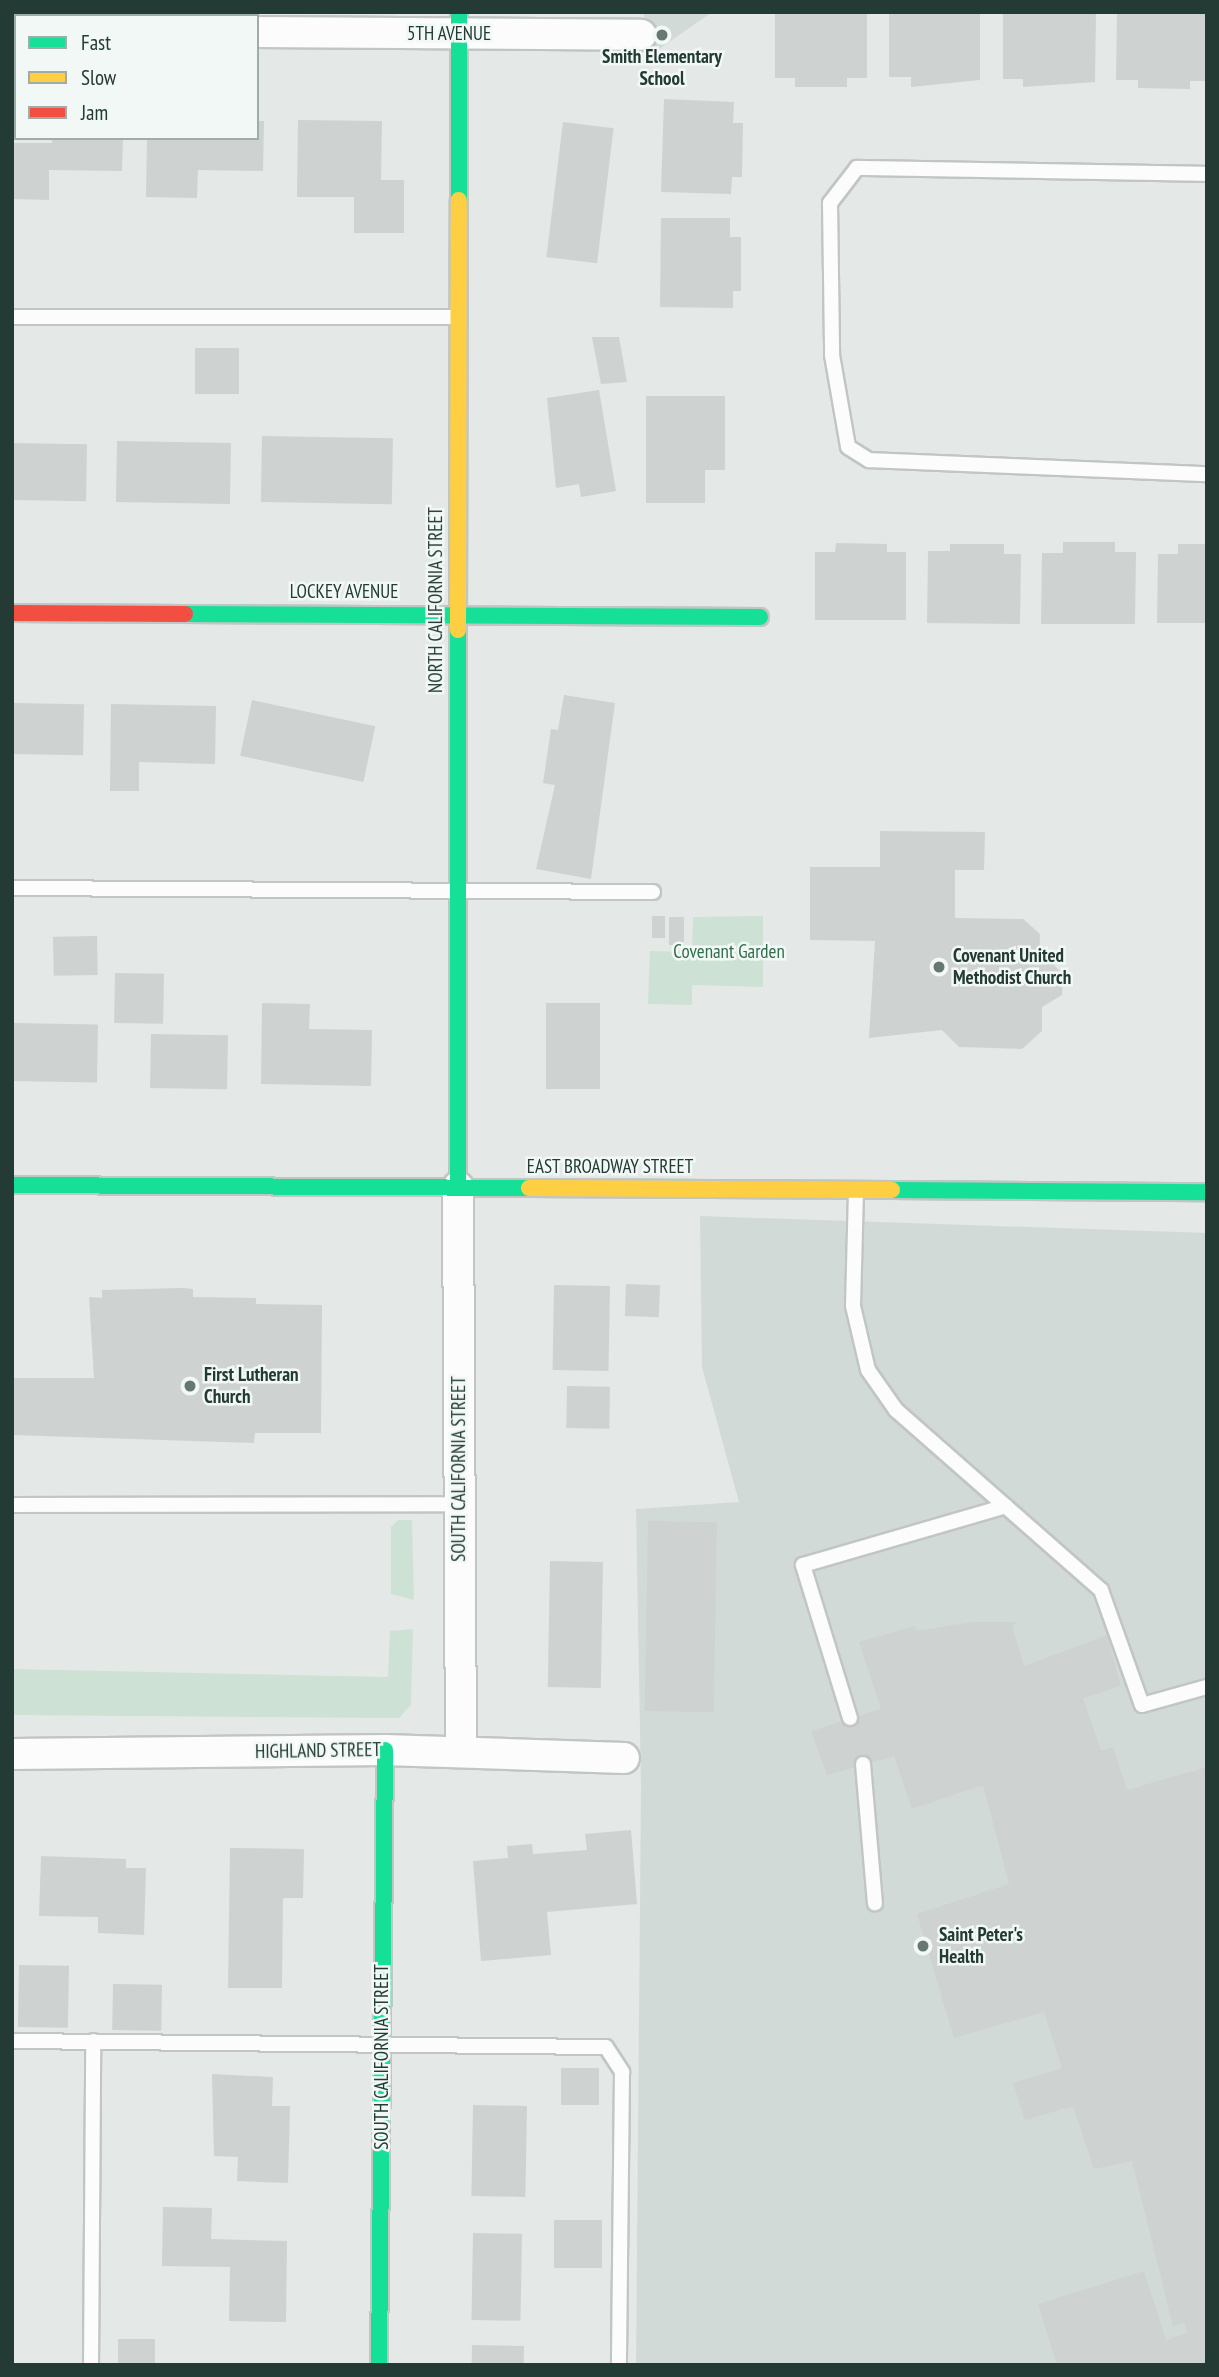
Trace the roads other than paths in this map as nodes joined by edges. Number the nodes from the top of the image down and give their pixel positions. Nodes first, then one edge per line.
1 (458, 23) edge
2 (259, 32) edge
3 (641, 35) dead end
4 (1207, 174) edge
5 (12, 317) edge
6 (456, 317) junction
7 (1207, 474) edge
8 (12, 613) edge
9 (457, 614) junction
10 (760, 617) dead end
11 (12, 888) edge
12 (457, 891) junction
13 (653, 892) dead end
14 (12, 1185) edge
15 (458, 1187) junction
16 (856, 1190) junction
17 (1207, 1192) edge
18 (459, 1504) junction
19 (12, 1505) edge
20 (1006, 1506) junction
21 (1207, 1687) edge
22 (850, 1718) dead end
23 (385, 1750) junction
24 (461, 1751) junction
25 (12, 1754) edge
26 (624, 1758) dead end
27 (863, 1765) dead end
28 (875, 1903) dead end
29 (12, 2041) edge
30 (93, 2041) junction
31 (382, 2043) junction
32 (90, 2365) edge
33 (379, 2365) edge
34 (618, 2365) edge

1 - 2 street, 5TH AVENUE
1 - 3 street, 5TH AVENUE
1 - 6 street, NORTH CALIFORNIA STREET
4 - 7 lane
5 - 6 lane
6 - 9 street, NORTH CALIFORNIA STREET
8 - 9 street, LOCKEY AVENUE
9 - 10 street, LOCKEY AVENUE
9 - 12 street, NORTH CALIFORNIA STREET
11 - 12 lane
12 - 13 lane
12 - 15 street, NORTH CALIFORNIA STREET
14 - 15 street, EAST BROADWAY STREET
15 - 16 street, EAST BROADWAY STREET
15 - 18 street, SOUTH CALIFORNIA STREET
16 - 17 street, EAST BROADWAY STREET
16 - 20 lane
18 - 19 lane
18 - 24 street, SOUTH CALIFORNIA STREET
20 - 21 lane
20 - 22 lane
23 - 24 street, HIGHLAND STREET
23 - 25 street, HIGHLAND STREET
23 - 31 street, SOUTH CALIFORNIA STREET
24 - 26 street, HIGHLAND STREET
27 - 28 lane
29 - 30 lane
30 - 31 lane
30 - 32 lane
31 - 33 street, SOUTH CALIFORNIA STREET
31 - 34 lane

